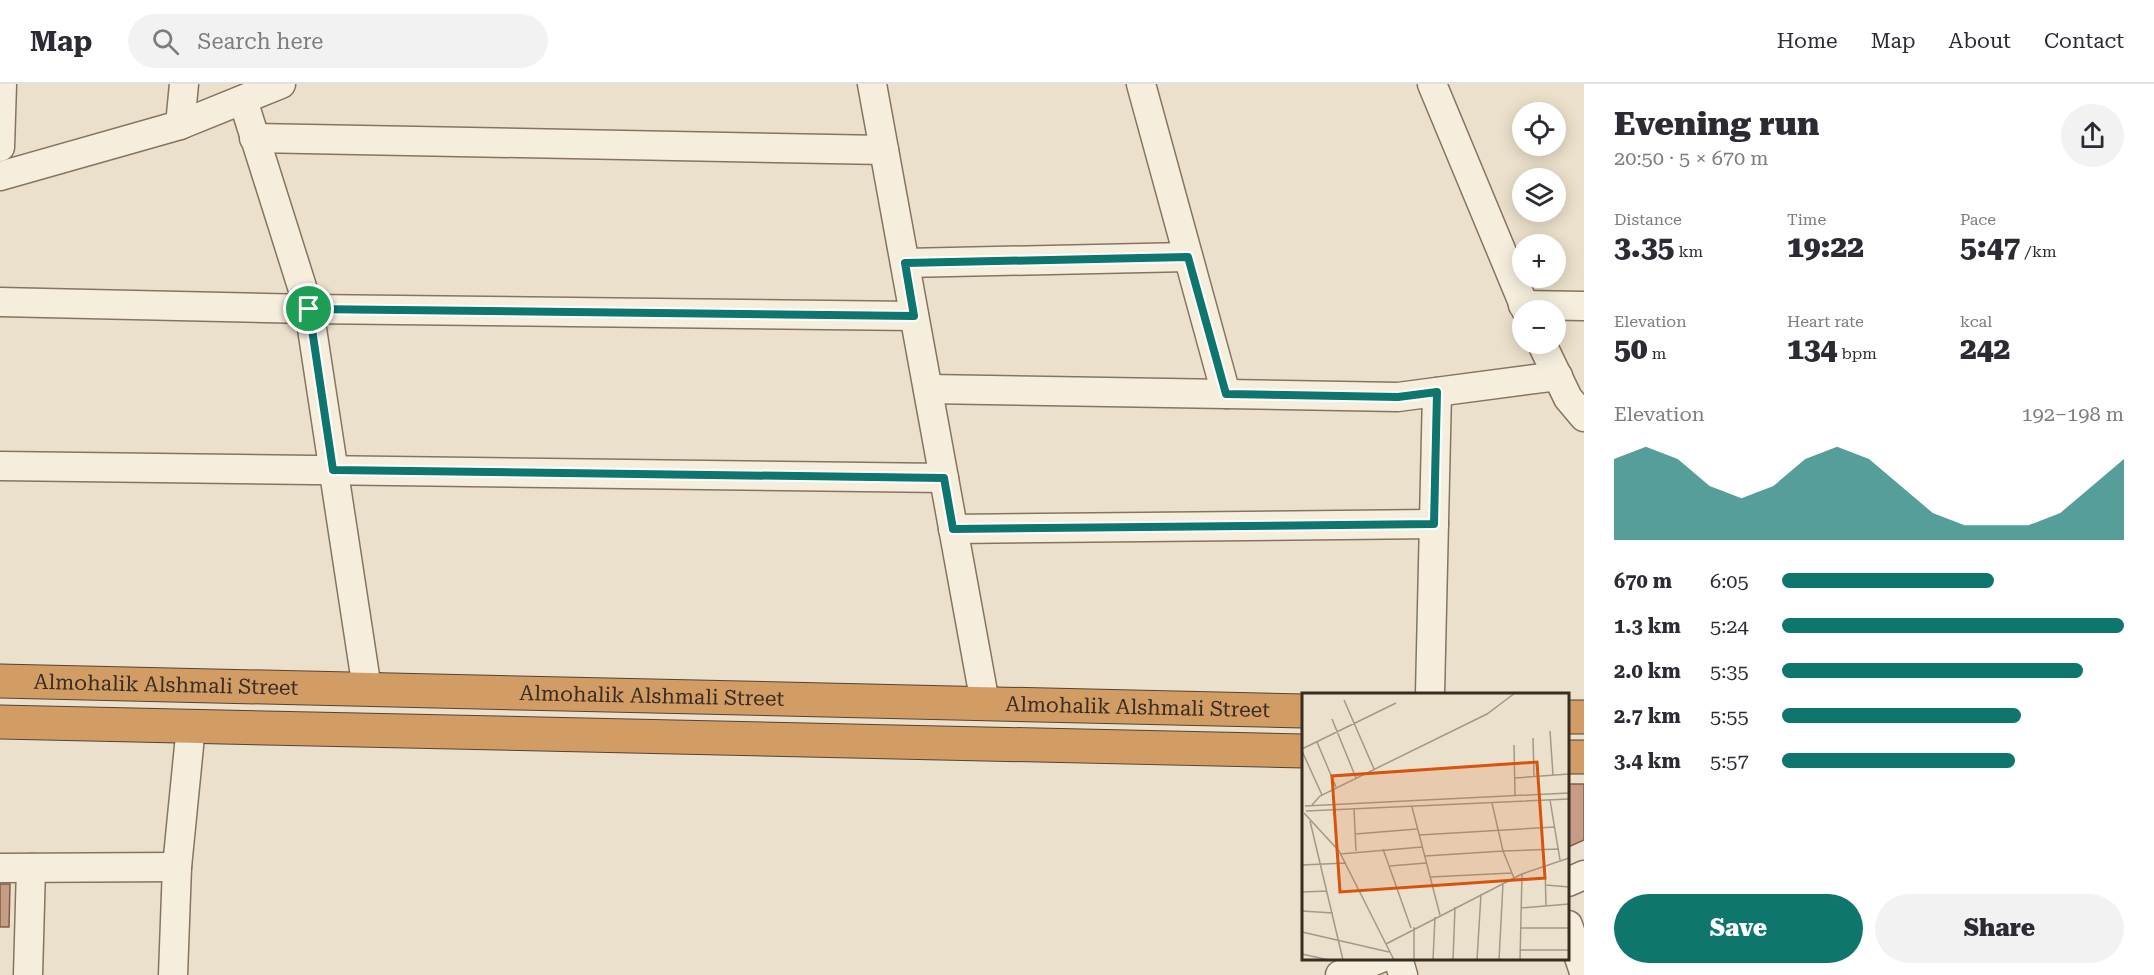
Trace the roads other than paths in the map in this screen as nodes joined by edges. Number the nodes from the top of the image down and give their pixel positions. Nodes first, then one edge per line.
1 (2, 84) edge
2 (184, 84) edge
3 (281, 84) edge
4 (872, 84) edge
5 (1141, 84) edge
6 (1432, 84) edge
7 (243, 100) junction
8 (180, 125) junction
9 (254, 138) junction
10 (0, 147) edge
11 (884, 150) junction
12 (0, 176) edge
13 (1188, 257) junction
14 (905, 263) junction
15 (1521, 300) edge
16 (0, 302) edge
17 (1584, 306) edge
18 (1566, 307) edge
19 (309, 309) junction
20 (914, 316) junction
21 (1547, 354) edge
22 (1558, 376) junction
23 (928, 389) junction
24 (1437, 392) junction
25 (1226, 394) junction
26 (1584, 417) edge
27 (0, 466) edge
28 (333, 470) junction
29 (944, 478) junction
30 (1434, 524) junction
31 (953, 529) junction
32 (0, 681) edge
33 (367, 689) junction
34 (1430, 693) edge
35 (985, 704) junction
36 (1302, 711) edge
37 (0, 722) edge
38 (191, 726) junction
39 (1302, 751) edge
40 (177, 867) junction
41 (0, 868) edge
42 (31, 868) junction
43 (1584, 875) edge
44 (1569, 882) edge
45 (1569, 928) edge
46 (1376, 960) edge
47 (1399, 960) edge
48 (1584, 972) edge
49 (28, 975) edge
50 (174, 975) edge
51 (1340, 975) edge
52 (1403, 975) edge

1 - 10 street
2 - 8 street
3 - 7 street
4 - 11 street
5 - 13 street
6 - 15 street
7 - 8 street
7 - 9 street
8 - 12 street
9 - 11 street
9 - 19 street
11 - 14 street
13 - 14 street
13 - 25 street
14 - 20 street
16 - 19 street
17 - 18 street
19 - 20 street
19 - 28 street
20 - 23 street
21 - 22 street
22 - 24 street
22 - 26 street
23 - 25 street
23 - 29 street
24 - 25 street
24 - 30 street
27 - 28 street
28 - 29 street
28 - 33 street
29 - 31 street
30 - 31 street
30 - 34 street
31 - 35 street
32 - 33 highway, Almohalik Alshmali Street
33 - 35 highway, Almohalik Alshmali Street
35 - 36 highway, Almohalik Alshmali Street
37 - 38 highway, Almohalik Alshmali Street
38 - 39 highway, Almohalik Alshmali Street
38 - 40 street
40 - 42 street
40 - 50 street
41 - 42 street
42 - 49 street
43 - 44 street
45 - 48 street
46 - 51 street
47 - 52 street

